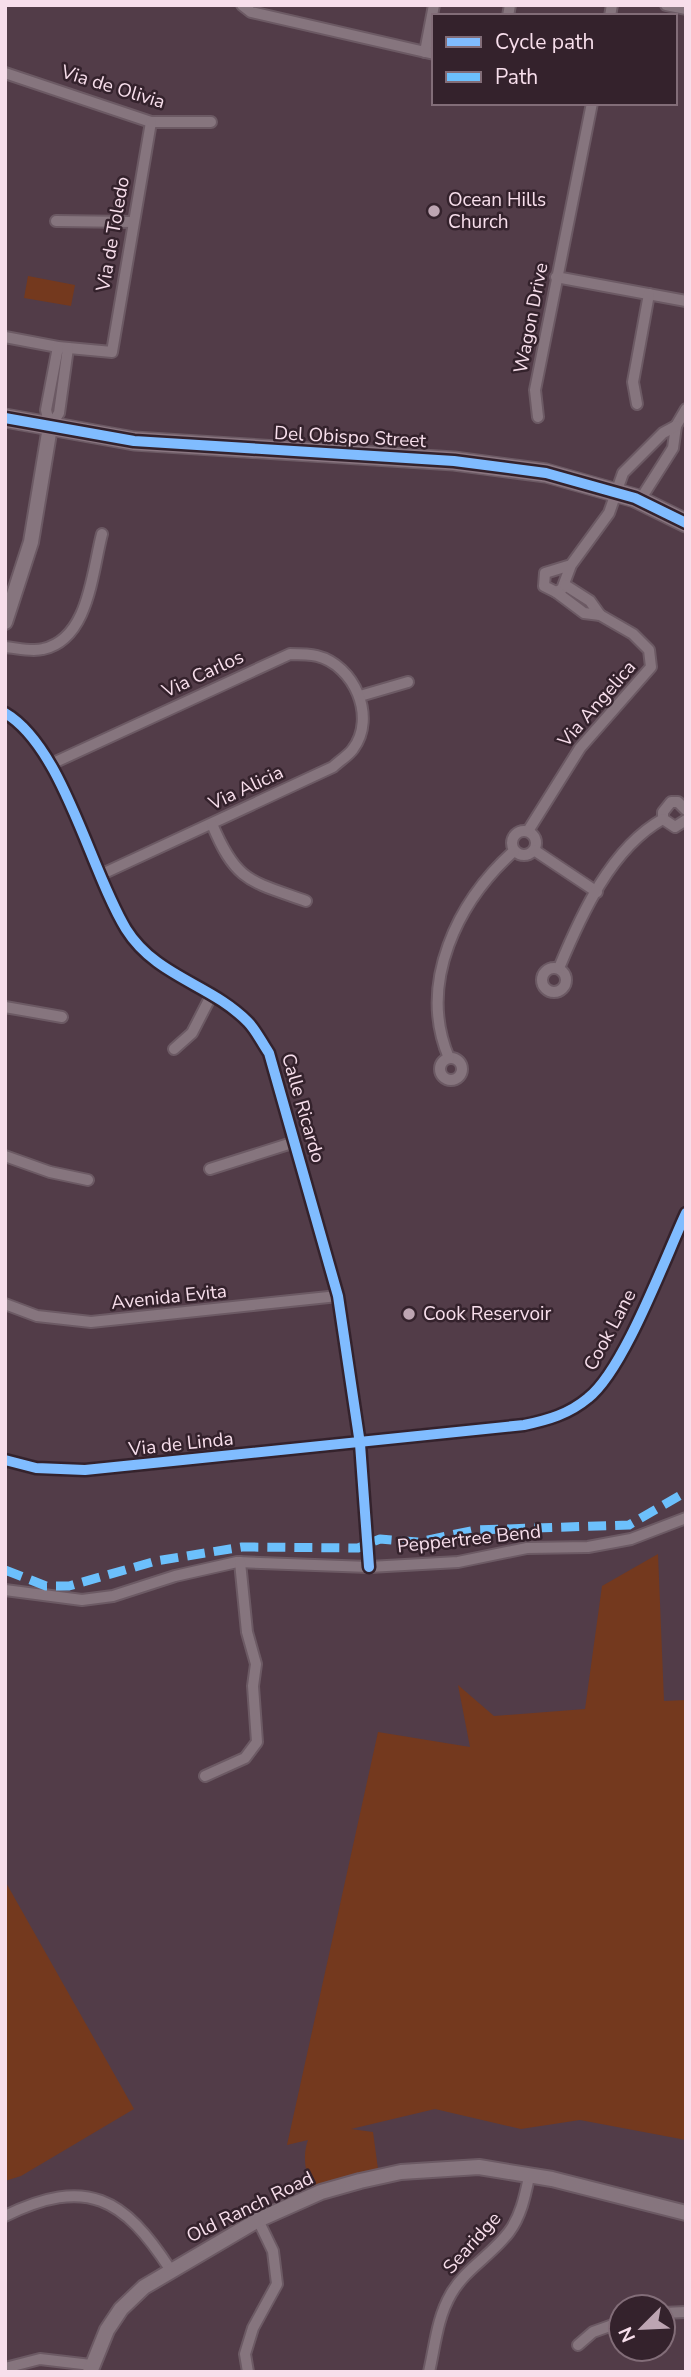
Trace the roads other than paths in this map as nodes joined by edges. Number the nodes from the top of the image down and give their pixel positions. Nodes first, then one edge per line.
1 (242, 5) edge
2 (666, 5) edge
3 (686, 9) edge
4 (432, 24) edge
5 (429, 53) edge
6 (5, 72) edge
7 (592, 105) edge
8 (151, 122) junction
9 (211, 122) dead end
10 (56, 221) dead end
11 (132, 222) junction
12 (556, 277) junction
13 (649, 294) junction
14 (686, 301) edge
15 (5, 337) edge
16 (63, 347) junction
17 (637, 404) dead end
18 (686, 409) edge
19 (538, 417) dead end
20 (5, 418) edge
21 (676, 426) junction
22 (50, 427) junction
23 (615, 493) junction
24 (640, 500) junction
25 (686, 523) edge
26 (102, 534) dead end
27 (571, 565) junction
28 (565, 585) junction
29 (556, 592) junction
30 (600, 615) junction
31 (5, 622) edge
32 (5, 647) edge
33 (408, 682) dead end
34 (360, 696) junction
35 (5, 713) edge
36 (51, 764) junction
37 (686, 810) edge
38 (663, 819) junction
39 (686, 820) edge
40 (212, 824) junction
41 (528, 831) junction
42 (534, 850) junction
43 (514, 851) junction
44 (100, 875) junction
45 (597, 892) junction
46 (306, 901) dead end
47 (559, 968) dead end
48 (211, 996) junction
49 (5, 1007) edge
50 (62, 1017) dead end
51 (174, 1049) dead end
52 (449, 1058) dead end
53 (295, 1142) junction
54 (5, 1156) edge
55 (210, 1169) dead end
56 (88, 1180) dead end
57 (686, 1213) edge
58 (338, 1296) junction
59 (5, 1304) edge
60 (360, 1444) junction
61 (5, 1460) edge
62 (686, 1517) edge
63 (240, 1562) junction
64 (369, 1567) junction
65 (5, 1590) edge
66 (205, 1776) dead end
67 (529, 2177) junction
68 (686, 2213) edge
69 (5, 2216) edge
70 (258, 2220) junction
71 (170, 2270) junction
72 (607, 2327) edge
73 (578, 2345) dead end
74 (5, 2368) edge
75 (90, 2368) edge
76 (248, 2372) edge
77 (429, 2372) edge

1 - 5 street
2 - 3 street
4 - 5 street
6 - 8 street, Via de Olivia
7 - 12 street, Wagon Drive
8 - 9 street, Via de Olivia
8 - 11 street, Via de Toledo
10 - 11 street
11 - 16 street, Via de Toledo
12 - 13 street
12 - 19 street, Wagon Drive
13 - 14 street
13 - 17 street
15 - 16 street
16 - 22 street
18 - 21 street
20 - 22 main road, Del Obispo Street
21 - 23 street
21 - 24 street
22 - 23 main road, Del Obispo Street
22 - 31 street
23 - 24 main road, Del Obispo Street
23 - 27 street
24 - 25 main road, Del Obispo Street
26 - 32 street
27 - 28 street
27 - 29 street
28 - 29 street
28 - 30 street, Via Angelica
29 - 30 street, Via Angelica
30 - 41 street, Via Angelica
33 - 34 street
34 - 36 street, Via Carlos
34 - 40 street, Via Alicia
35 - 36 street, Calle Ricardo
36 - 44 street, Calle Ricardo
37 - 38 street
38 - 39 street
38 - 45 street
40 - 44 street, Via Alicia
40 - 46 street
41 - 42 street
41 - 43 street, Via Angelica
42 - 43 street
42 - 45 street
43 - 52 street, Via Angelica
44 - 48 street, Calle Ricardo
45 - 47 street
48 - 51 street
48 - 53 street, Calle Ricardo
49 - 50 street
53 - 55 street
53 - 58 street, Calle Ricardo
54 - 56 street
57 - 60 street, Cook Lane
58 - 59 street, Avenida Evita
58 - 60 street, Calle Ricardo
60 - 61 street, Via de Linda
60 - 64 street, Calle Ricardo
62 - 64 street, Peppertree Bend
63 - 64 street, Peppertree Bend
63 - 65 street, Peppertree Bend
63 - 66 street
67 - 68 street, Old Ranch Road
67 - 70 street, Old Ranch Road
67 - 77 street, Searidge
69 - 71 street
70 - 71 street, Old Ranch Road
70 - 76 street
71 - 75 street, Old Ranch Road
72 - 73 street
74 - 75 street

